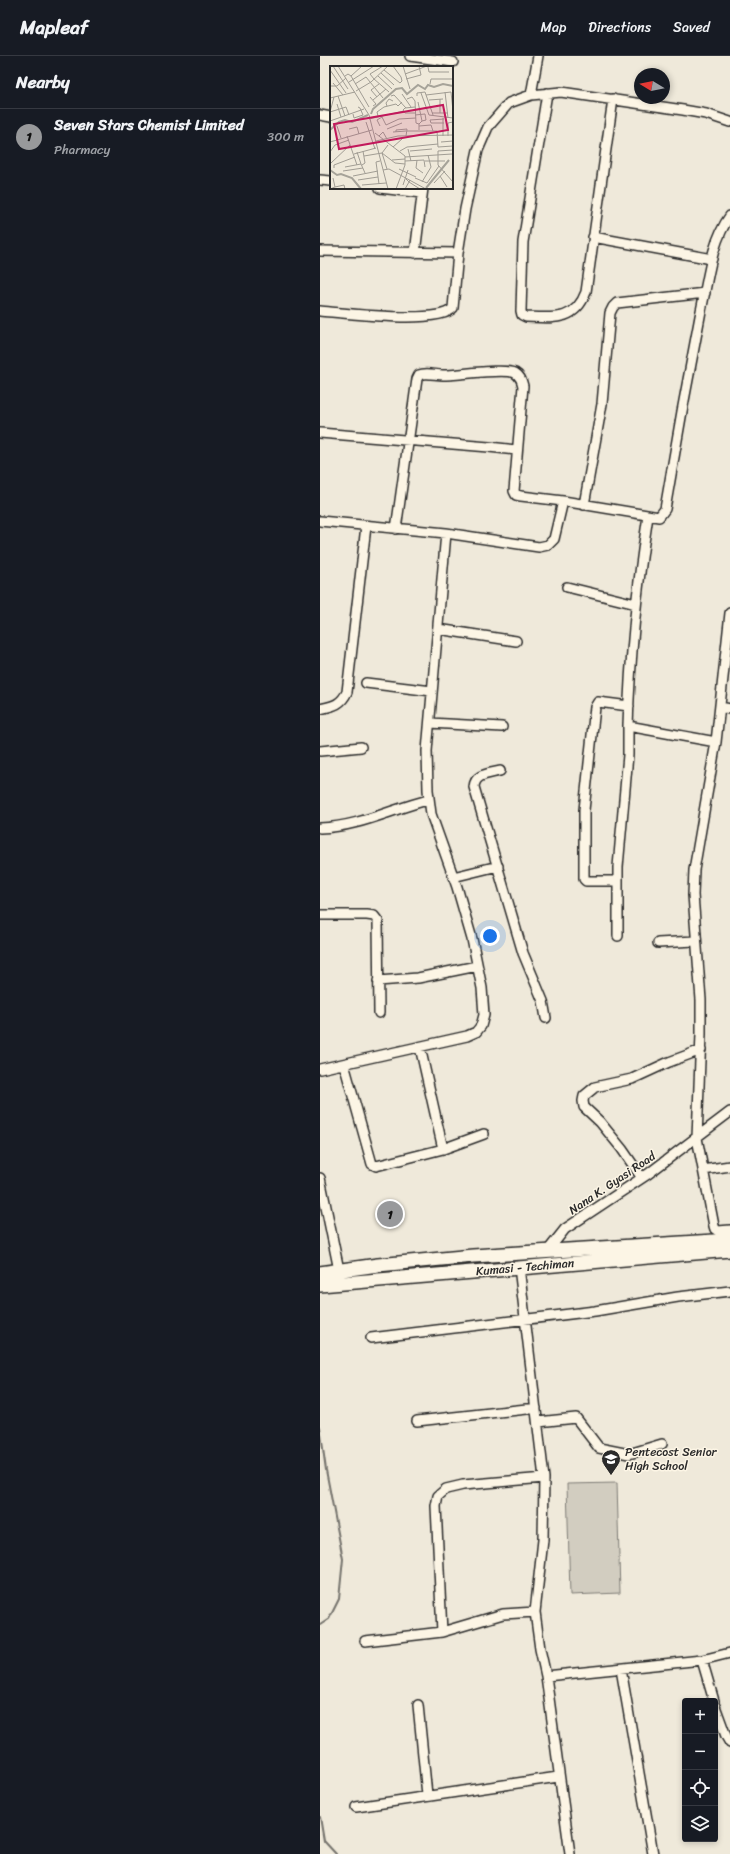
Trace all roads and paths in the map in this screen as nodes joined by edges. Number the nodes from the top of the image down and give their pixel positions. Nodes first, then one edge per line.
1 (410, 56) edge
2 (538, 56) edge
3 (453, 62) edge
4 (547, 94) junction
5 (531, 95) junction
6 (613, 99) junction
7 (320, 115) edge
8 (330, 117) edge
9 (730, 122) edge
10 (320, 180) edge
11 (330, 181) edge
12 (394, 189) edge
13 (422, 191) edge
14 (730, 216) edge
15 (593, 237) junction
16 (320, 251) edge
17 (415, 252) junction
18 (458, 253) junction
19 (712, 259) junction
20 (705, 293) junction
21 (320, 311) edge
22 (320, 433) edge
23 (409, 441) junction
24 (516, 450) junction
25 (563, 501) junction
26 (584, 505) junction
27 (648, 516) junction
28 (320, 521) edge
29 (366, 526) junction
30 (396, 528) junction
31 (446, 533) junction
32 (567, 588) dead end
33 (636, 604) junction
34 (730, 613) edge
35 (438, 629) junction
36 (516, 641) dead end
37 (366, 683) dead end
38 (432, 691) junction
39 (629, 706) junction
40 (720, 707) junction
41 (320, 709) edge
42 (730, 709) edge
43 (430, 723) junction
44 (628, 726) junction
45 (502, 727) dead end
46 (716, 742) junction
47 (361, 747) dead end
48 (320, 751) edge
49 (500, 771) dead end
50 (428, 800) junction
51 (320, 828) edge
52 (498, 866) junction
53 (453, 877) junction
54 (617, 882) junction
55 (320, 915) edge
56 (618, 936) dead end
57 (695, 941) junction
58 (658, 943) dead end
59 (477, 966) junction
60 (378, 981) junction
61 (379, 1013) dead end
62 (546, 1018) dead end
63 (420, 1047) junction
64 (701, 1050) junction
65 (344, 1064) junction
66 (320, 1069) edge
67 (730, 1112) edge
68 (484, 1134) dead end
69 (697, 1138) junction
70 (443, 1148) junction
71 (730, 1166) edge
72 (703, 1170) junction
73 (320, 1178) edge
74 (642, 1178) junction
75 (730, 1230) edge
76 (730, 1240) edge
77 (730, 1250) edge
78 (546, 1253) junction
79 (519, 1267) junction
80 (320, 1273) edge
81 (340, 1276) junction
82 (320, 1285) edge
83 (730, 1291) edge
84 (526, 1318) junction
85 (371, 1338) dead end
86 (536, 1408) junction
87 (417, 1421) dead end
88 (538, 1422) junction
89 (662, 1444) dead end
90 (544, 1478) junction
91 (535, 1612) junction
92 (442, 1632) junction
93 (365, 1641) dead end
94 (730, 1653) edge
95 (702, 1660) junction
96 (621, 1669) junction
97 (546, 1676) junction
98 (713, 1698) edge
99 (418, 1705) dead end
100 (718, 1713) edge
101 (730, 1743) edge
102 (558, 1777) junction
103 (427, 1795) junction
104 (356, 1807) dead end
105 (570, 1854) edge
106 (653, 1854) edge

1 - 3 street
2 - 5 street
4 - 5 street
4 - 6 street
4 - 15 street
5 - 18 street
6 - 9 street
6 - 15 street
7 - 8 street
10 - 11 street
12 - 13 street
13 - 17 street
14 - 19 street
15 - 19 street
16 - 17 street
17 - 18 street
18 - 21 street
19 - 20 street
20 - 26 street
20 - 27 street
22 - 23 street
23 - 24 street
23 - 24 street
23 - 30 street
24 - 25 street
25 - 26 street
25 - 31 street
26 - 27 street
27 - 33 street
28 - 29 street
29 - 30 street
29 - 41 street
30 - 31 street
31 - 35 street
32 - 33 street
33 - 39 street
34 - 40 street
35 - 36 street
35 - 38 street
37 - 38 street
38 - 43 street
39 - 44 street
39 - 54 street
40 - 42 street
40 - 46 street
43 - 45 street
43 - 50 street
44 - 46 street
44 - 54 street
46 - 57 street
47 - 48 street
49 - 52 street
50 - 51 street
50 - 53 street
52 - 53 street
52 - 62 street
53 - 59 street
54 - 56 street
55 - 60 street
57 - 58 street
57 - 64 street
59 - 60 street
59 - 63 street
60 - 61 street
63 - 65 street
63 - 70 street
64 - 69 street
64 - 74 street
65 - 66 street
65 - 70 street
67 - 69 street, Nana K. Gyasi Road
68 - 70 street
69 - 72 street
69 - 74 street, Nana K. Gyasi Road
71 - 72 street
72 - 75 street
73 - 81 street
74 - 78 street, Nana K. Gyasi Road
76 - 78 highway
77 - 79 highway, Kumasi - Techiman
78 - 81 highway
79 - 81 highway, Kumasi - Techiman
79 - 84 street
80 - 81 highway
81 - 82 highway, Kumasi - Techiman
83 - 84 street
84 - 85 street
84 - 86 street
86 - 87 street
86 - 88 street
88 - 89 street
88 - 90 street
90 - 91 street
90 - 92 street
91 - 92 street
91 - 97 street
92 - 93 street
94 - 95 street
95 - 96 street
95 - 98 street
96 - 97 street
96 - 106 street
97 - 102 street
99 - 103 street
100 - 101 street
102 - 103 street
102 - 105 street
103 - 104 street

